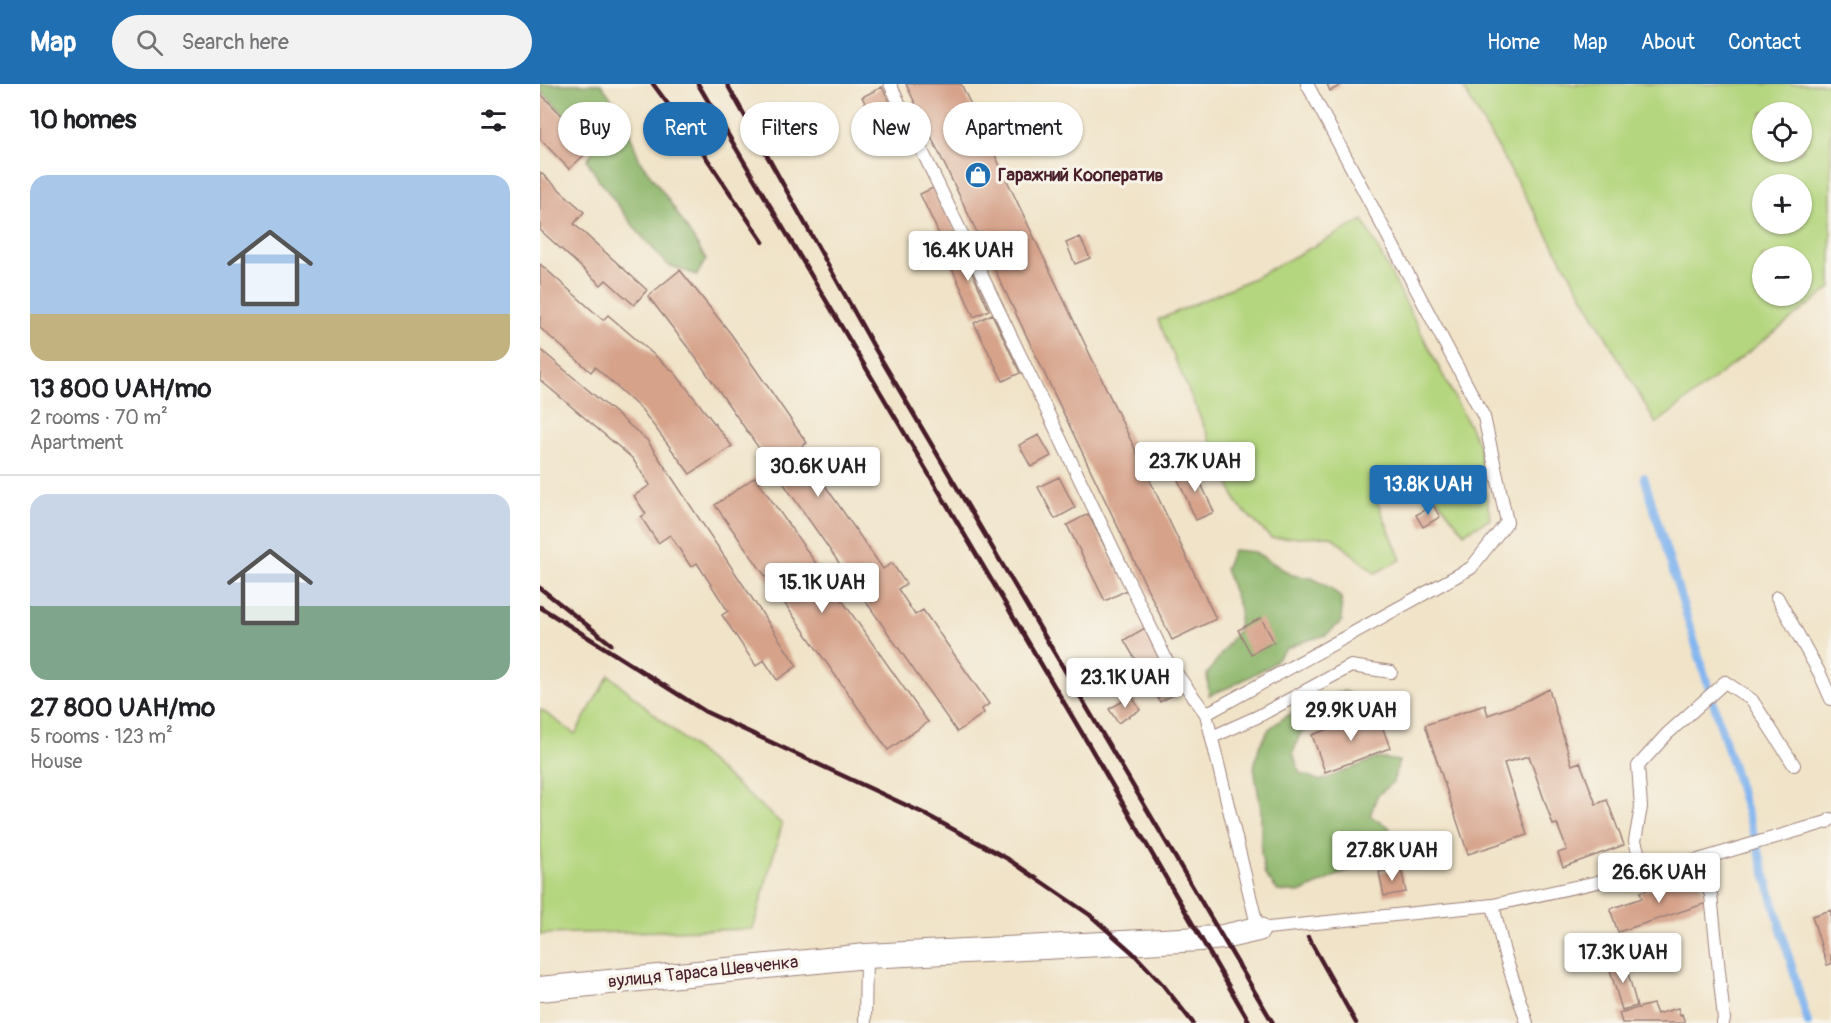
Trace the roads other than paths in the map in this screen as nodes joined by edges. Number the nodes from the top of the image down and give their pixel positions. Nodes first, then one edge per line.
1 (890, 84) edge
2 (1308, 84) edge
3 (1777, 597) dead end
4 (1391, 672) dead end
5 (1831, 699) edge
6 (1206, 714) junction
7 (1212, 737) junction
8 (1794, 765) dead end
9 (1831, 819) edge
10 (1698, 860) junction
11 (1644, 872) junction
12 (1493, 904) junction
13 (1258, 929) junction
14 (866, 956) junction
15 (540, 989) edge
16 (865, 1023) edge
17 (1527, 1023) edge
18 (1723, 1023) edge

1 - 6 lane
2 - 6 lane
3 - 5 lane
4 - 7 lane
6 - 7 lane
7 - 13 lane
8 - 11 lane
9 - 10 lane
10 - 11 lane
10 - 18 lane
11 - 12 lane
12 - 13 lane
12 - 17 lane
13 - 14 street, вулиця Тараса Шевченка
14 - 15 street, вулиця Тараса Шевченка
14 - 16 lane

